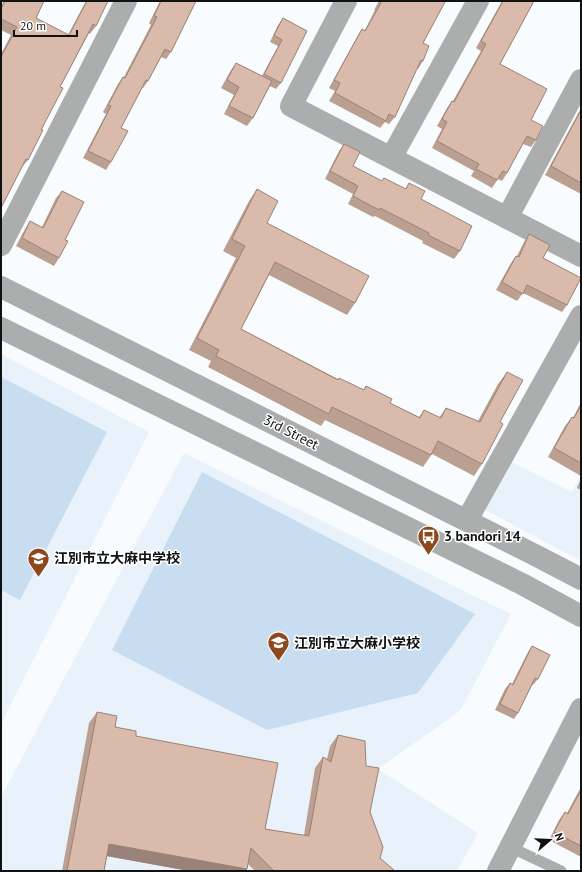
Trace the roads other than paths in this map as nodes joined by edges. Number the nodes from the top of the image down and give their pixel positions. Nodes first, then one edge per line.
1 (126, 1) edge
2 (346, 1) edge
3 (478, 1) edge
4 (581, 80) edge
5 (391, 158) junction
6 (507, 218) junction
7 (1, 245) edge
8 (581, 256) edge
9 (1, 287) edge
10 (581, 316) edge
11 (1, 328) edge
12 (467, 520) junction
13 (581, 579) edge
14 (581, 616) edge
15 (581, 709) edge
16 (575, 735) edge
17 (510, 847) junction
18 (498, 871) edge
19 (560, 871) edge

1 - 7 street
2 - 5 street
3 - 5 street
4 - 6 street
5 - 6 street
6 - 8 street
9 - 12 street, 3rd Street
10 - 12 street
11 - 14 street
12 - 13 street, 3rd Street
15 - 16 street
16 - 17 street
17 - 18 street
17 - 19 lane

